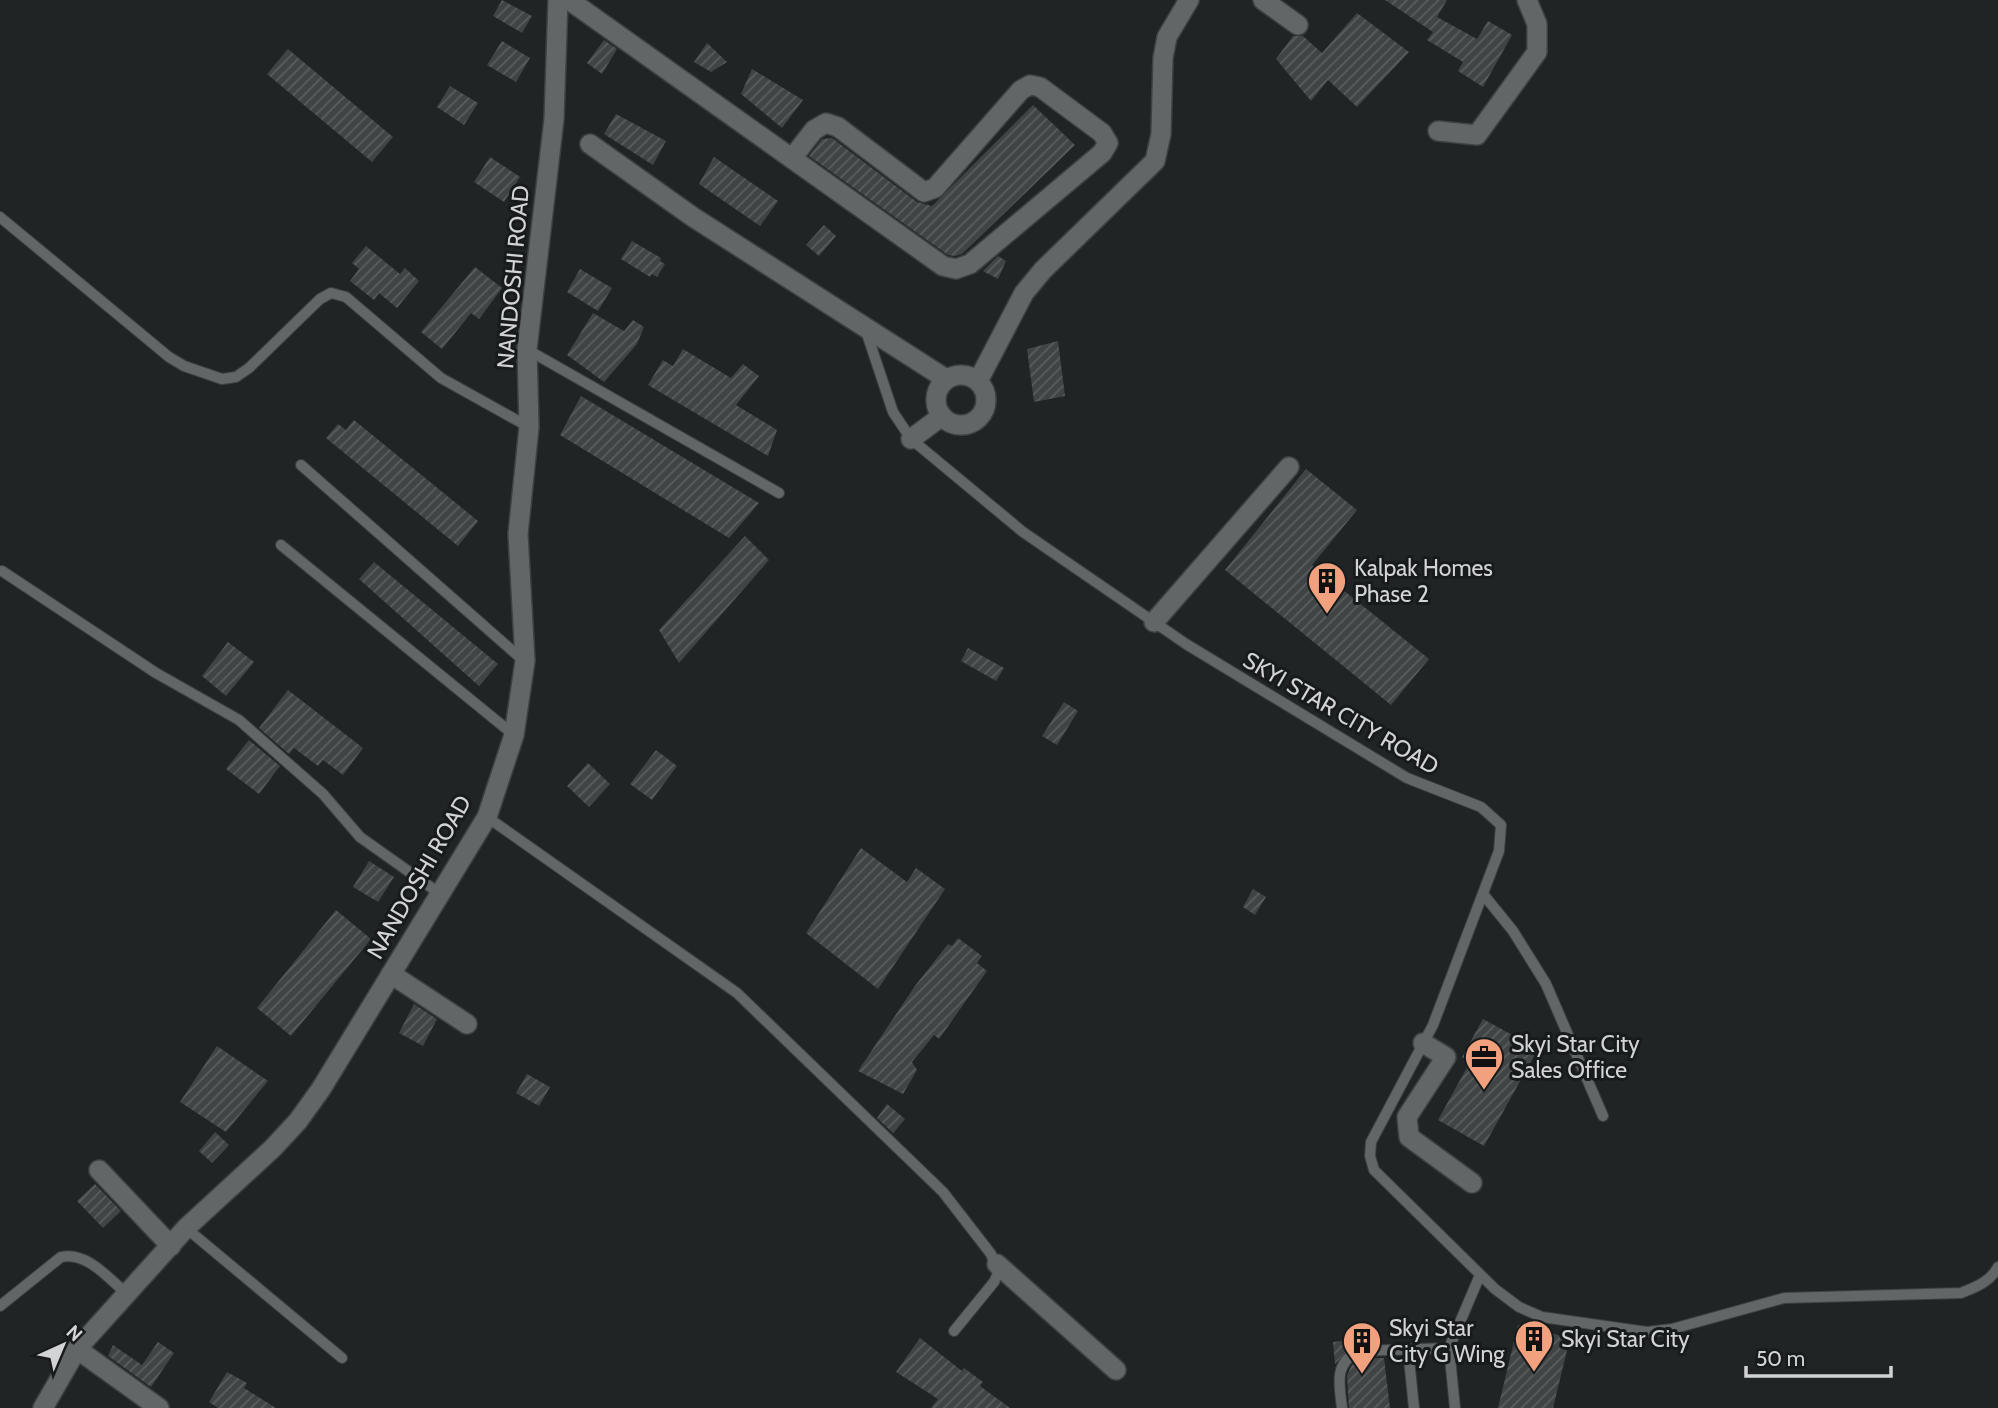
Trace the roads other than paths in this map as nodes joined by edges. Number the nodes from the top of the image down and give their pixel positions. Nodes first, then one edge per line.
1 (558, 0) edge
2 (569, 0) edge
3 (1189, 0) edge
4 (1263, 0) edge
5 (1527, 0) edge
6 (1298, 25) dead end
7 (1438, 131) dead end
8 (590, 144) dead end
9 (793, 157) junction
10 (0, 217) edge
11 (864, 327) junction
12 (527, 349) junction
13 (946, 379) junction
14 (978, 380) junction
15 (942, 415) junction
16 (529, 427) junction
17 (911, 439) junction
18 (301, 464) dead end
19 (1289, 467) dead end
20 (779, 494) dead end
21 (282, 545) dead end
22 (2, 571) dead end
23 (1154, 622) junction
24 (525, 661) junction
25 (514, 735) junction
26 (487, 817) junction
27 (439, 894) junction
28 (1483, 894) junction
29 (391, 974) junction
30 (467, 1024) dead end
31 (1423, 1043) junction
32 (1602, 1116) dead end
33 (99, 1170) dead end
34 (1472, 1183) dead end
35 (186, 1228) junction
36 (171, 1246) junction
37 (997, 1264) junction
38 (1998, 1267) edge
39 (1480, 1275) junction
40 (127, 1294) junction
41 (0, 1306) edge
42 (954, 1331) dead end
43 (1449, 1348) junction
44 (77, 1349) junction
45 (1408, 1349) junction
46 (342, 1358) dead end
47 (1116, 1370) dead end
48 (43, 1408) edge
49 (159, 1408) edge
50 (1342, 1408) edge
51 (1414, 1408) edge
52 (1455, 1408) edge

1 - 12 street, NANDOSHI ROAD
2 - 9 street
3 - 14 street
4 - 6 street
5 - 7 street
8 - 11 street
9 - 9 street
10 - 16 lane
11 - 13 street
11 - 17 lane, SKYI STAR CITY ROAD
12 - 16 street, NANDOSHI ROAD
12 - 20 lane
13 - 14 street
13 - 15 street
14 - 15 street
15 - 17 street
16 - 24 street, NANDOSHI ROAD
17 - 23 lane, SKYI STAR CITY ROAD
18 - 24 lane
19 - 23 street
21 - 25 lane
22 - 27 lane
23 - 28 lane, SKYI STAR CITY ROAD
24 - 25 street, NANDOSHI ROAD
25 - 26 street, NANDOSHI ROAD
26 - 27 street, NANDOSHI ROAD
26 - 37 lane
27 - 29 street, NANDOSHI ROAD
28 - 31 lane, SKYI STAR CITY ROAD
28 - 32 lane
29 - 30 street
29 - 35 street, NANDOSHI ROAD
31 - 34 street
31 - 39 lane, SKYI STAR CITY ROAD
33 - 36 street
35 - 36 street, NANDOSHI ROAD
35 - 46 lane
36 - 40 street, NANDOSHI ROAD
37 - 42 lane
37 - 47 street
38 - 39 lane, SKYI STAR CITY ROAD
39 - 43 lane
40 - 41 lane
40 - 44 street, NANDOSHI ROAD
43 - 45 lane
43 - 52 lane
44 - 48 street, NANDOSHI ROAD
44 - 49 street
45 - 50 lane
45 - 51 lane

